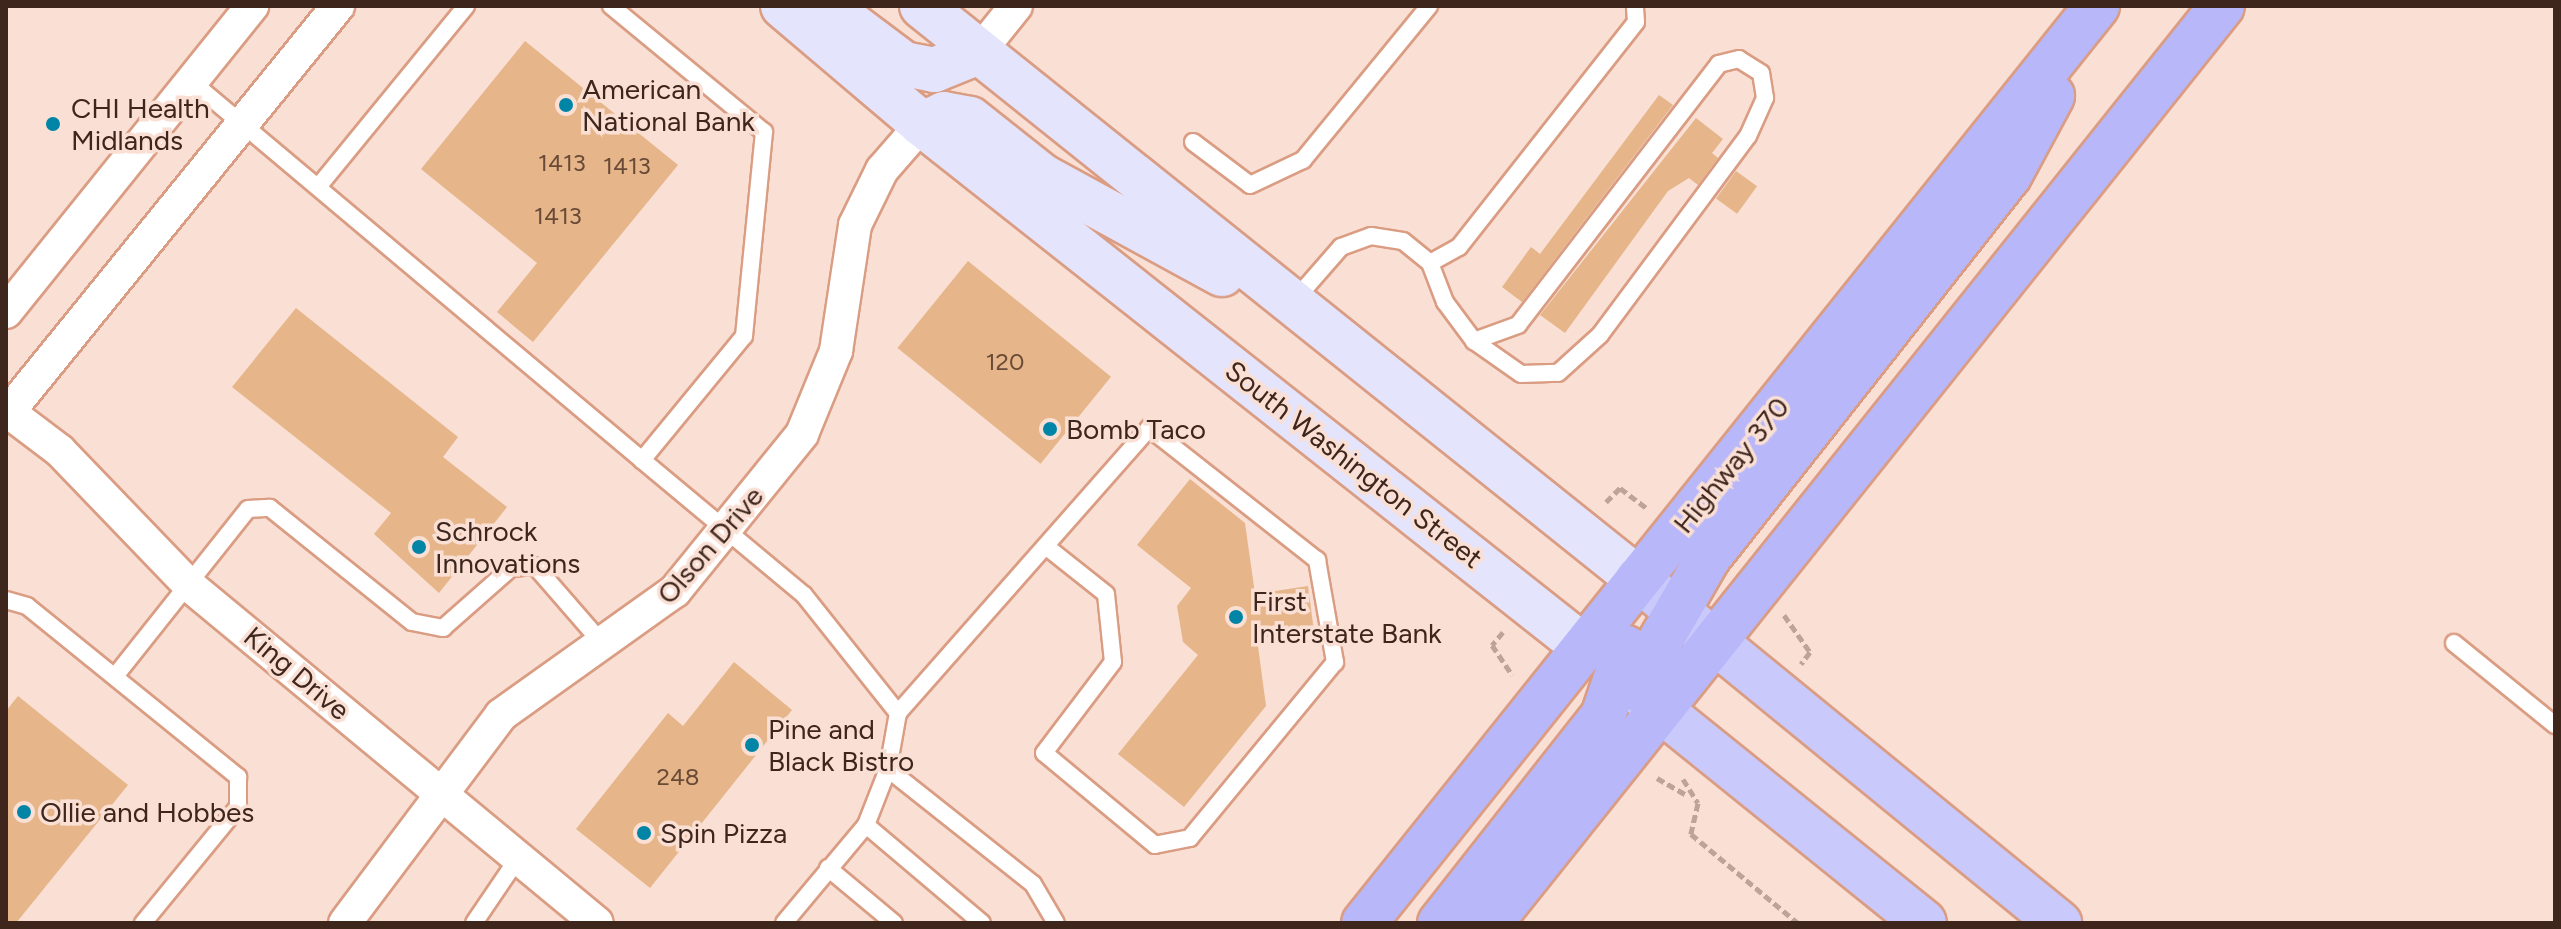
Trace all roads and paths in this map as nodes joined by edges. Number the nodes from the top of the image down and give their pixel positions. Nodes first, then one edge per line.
1 (252, 6) edge
2 (338, 6) edge
3 (466, 6) edge
4 (611, 6) edge
5 (783, 6) edge
6 (827, 6) edge
7 (922, 6) edge
8 (1016, 6) edge
9 (1429, 6) edge
10 (1635, 6) edge
11 (2099, 6) edge
12 (2222, 6) edge
13 (979, 52) junction
14 (191, 81) junction
15 (242, 123) junction
16 (922, 124) junction
17 (1193, 142) dead end
18 (318, 187) junction
19 (1430, 263) junction
20 (1289, 307) junction
21 (6, 312) edge
22 (1474, 341) junction
23 (7, 410) edge
24 (642, 460) junction
25 (729, 531) junction
26 (1048, 548) junction
27 (1638, 579) junction
28 (190, 586) junction
29 (6, 600) edge
30 (1677, 612) junction
31 (601, 642) junction
32 (1713, 642) junction
33 (2454, 643) dead end
34 (1584, 647) junction
35 (116, 675) junction
36 (1637, 691) junction
37 (898, 713) junction
38 (2555, 725) edge
39 (888, 769) junction
40 (1679, 769) dead end
41 (439, 793) junction
42 (866, 825) junction
43 (518, 858) junction
44 (828, 868) junction
45 (143, 923) edge
46 (232, 923) edge
47 (255, 923) edge
48 (345, 923) edge
49 (474, 923) edge
50 (597, 923) edge
51 (784, 923) edge
52 (894, 923) edge
53 (982, 923) edge
54 (1056, 923) edge
55 (1364, 923) edge
56 (1440, 923) edge
57 (1490, 923) edge
58 (1798, 923) edge
59 (1924, 923) edge
60 (2059, 923) edge

1 - 14 street
2 - 15 street
3 - 18 lane
4 - 24 lane
5 - 16 main road, South Washington Street
6 - 13 main road
7 - 13 main road
8 - 13 street
9 - 17 lane
10 - 19 lane
11 - 27 highway, Highway 370
11 - 30 highway
12 - 32 highway
13 - 20 main road
14 - 15 lane
14 - 21 street
15 - 18 lane
15 - 23 street
16 - 20 main road
16 - 25 street, Olson Drive
16 - 34 main road, South Washington Street
18 - 24 lane
19 - 20 lane
19 - 22 lane
20 - 27 main road
22 - 22 lane
23 - 28 street, King Drive
24 - 25 lane
25 - 31 street, Olson Drive
25 - 37 lane
26 - 26 lane
26 - 37 lane
27 - 30 main road
27 - 34 highway, Highway 370
27 - 36 highway
28 - 31 lane
28 - 35 lane
28 - 41 street, King Drive
29 - 35 lane
30 - 32 main road
30 - 36 highway
31 - 41 street, Olson Drive
32 - 36 highway
32 - 60 main road
33 - 38 lane
34 - 36 main road, South Washington Street
34 - 55 highway, Highway 370
35 - 45 lane
36 - 56 highway
36 - 57 highway
36 - 59 main road, South Washington Street
37 - 39 lane
39 - 42 lane
39 - 54 lane
40 - 58 path
41 - 43 street, King Drive
41 - 48 street, Olson Drive
42 - 44 lane
42 - 53 lane
43 - 49 lane
43 - 50 street, King Drive
44 - 51 lane
44 - 52 lane
46 - 47 path

